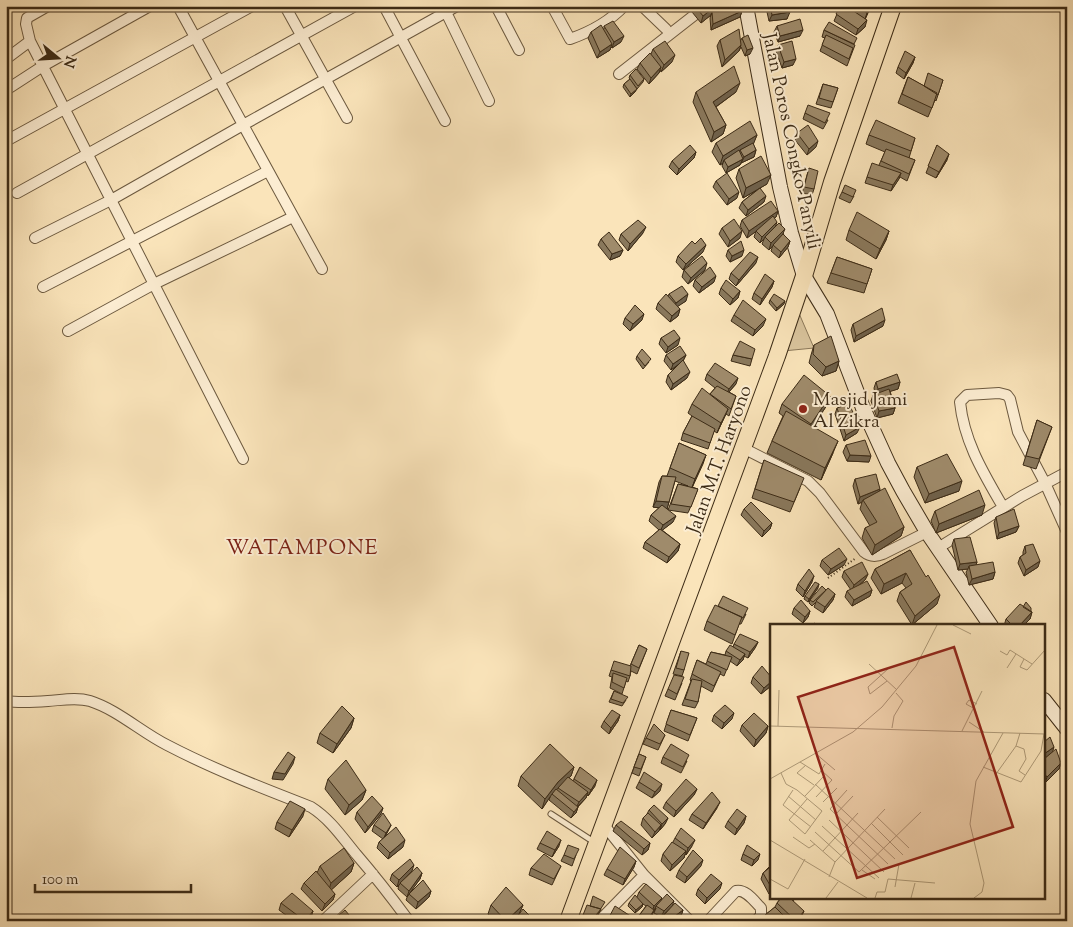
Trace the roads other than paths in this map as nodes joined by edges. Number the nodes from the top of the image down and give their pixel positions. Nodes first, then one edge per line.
1 (48, 6) edge
2 (150, 6) edge
3 (178, 6) edge
4 (252, 6) edge
5 (285, 6) edge
6 (355, 6) edge
7 (384, 6) edge
8 (457, 6) edge
9 (496, 6) edge
10 (552, 6) edge
11 (624, 6) edge
12 (642, 6) edge
13 (706, 6) edge
14 (746, 6) edge
15 (893, 6) edge
16 (445, 9) edge
17 (666, 28) dead end
18 (302, 35) junction
19 (195, 37) junction
20 (401, 38) junction
21 (30, 41) junction
22 (519, 50) dead end
23 (6, 59) edge
24 (43, 66) junction
25 (619, 74) dead end
26 (219, 80) junction
27 (326, 80) junction
28 (6, 90) edge
29 (489, 101) dead end
30 (64, 108) junction
31 (347, 118) dead end
32 (445, 120) dead end
33 (243, 124) junction
34 (6, 141) edge
35 (88, 154) junction
36 (268, 171) junction
37 (17, 193) dead end
38 (111, 200) junction
39 (293, 217) junction
40 (35, 238) dead end
41 (132, 240) junction
42 (322, 270) dead end
43 (804, 276) junction
44 (154, 284) junction
45 (43, 287) dead end
46 (68, 331) dead end
47 (743, 448) junction
48 (243, 459) dead end
49 (1067, 472) edge
50 (1045, 483) junction
51 (1003, 507) junction
52 (927, 532) junction
53 (1067, 532) edge
54 (938, 548) junction
55 (989, 624) edge
56 (6, 701) edge
57 (1046, 702) edge
58 (1067, 728) edge
59 (551, 814) dead end
60 (604, 825) junction
61 (596, 843) junction
62 (373, 874) junction
63 (644, 875) junction
64 (323, 921) edge
65 (409, 921) edge
66 (568, 921) edge
67 (599, 921) edge
68 (690, 921) edge
69 (708, 921) edge
70 (756, 921) edge

1 - 21 street
2 - 24 street
3 - 19 street
4 - 19 street
5 - 18 street
6 - 18 street
7 - 20 street
8 - 16 street
9 - 22 street
10 - 11 street
12 - 17 street
13 - 25 street
14 - 43 main road, Jalan Poros Congko-Panyili
15 - 43 highway, Jalan M.T. Haryono
16 - 20 street
16 - 29 street
18 - 26 street
18 - 27 street
19 - 26 street
19 - 30 street
20 - 27 street
20 - 32 street
21 - 23 street
21 - 24 street
24 - 28 street
24 - 30 street
26 - 33 street
26 - 35 street
27 - 31 street
27 - 33 street
30 - 34 street
30 - 35 street
33 - 36 street
33 - 38 street
35 - 37 street
35 - 38 street
36 - 39 street
36 - 41 street
38 - 40 street
38 - 41 street
39 - 42 street
39 - 44 street
41 - 44 street
41 - 45 street
43 - 47 highway, Jalan M.T. Haryono
43 - 52 main road, Jalan Poros Congko-Panyili
44 - 46 street
44 - 48 street
47 - 52 street
47 - 60 highway, Jalan M.T. Haryono
49 - 50 street
50 - 51 street
50 - 51 street
50 - 53 street
51 - 54 street
52 - 54 main road, Jalan Poros Congko-Panyili
54 - 55 main road, Jalan Poros Congko-Panyili
56 - 62 street
57 - 58 main road
59 - 61 lane
60 - 61 highway, Jalan M.T. Haryono
60 - 63 street
61 - 66 highway, Jalan M.T. Haryono
62 - 64 street
62 - 65 street
63 - 67 street
63 - 68 street
69 - 70 street

